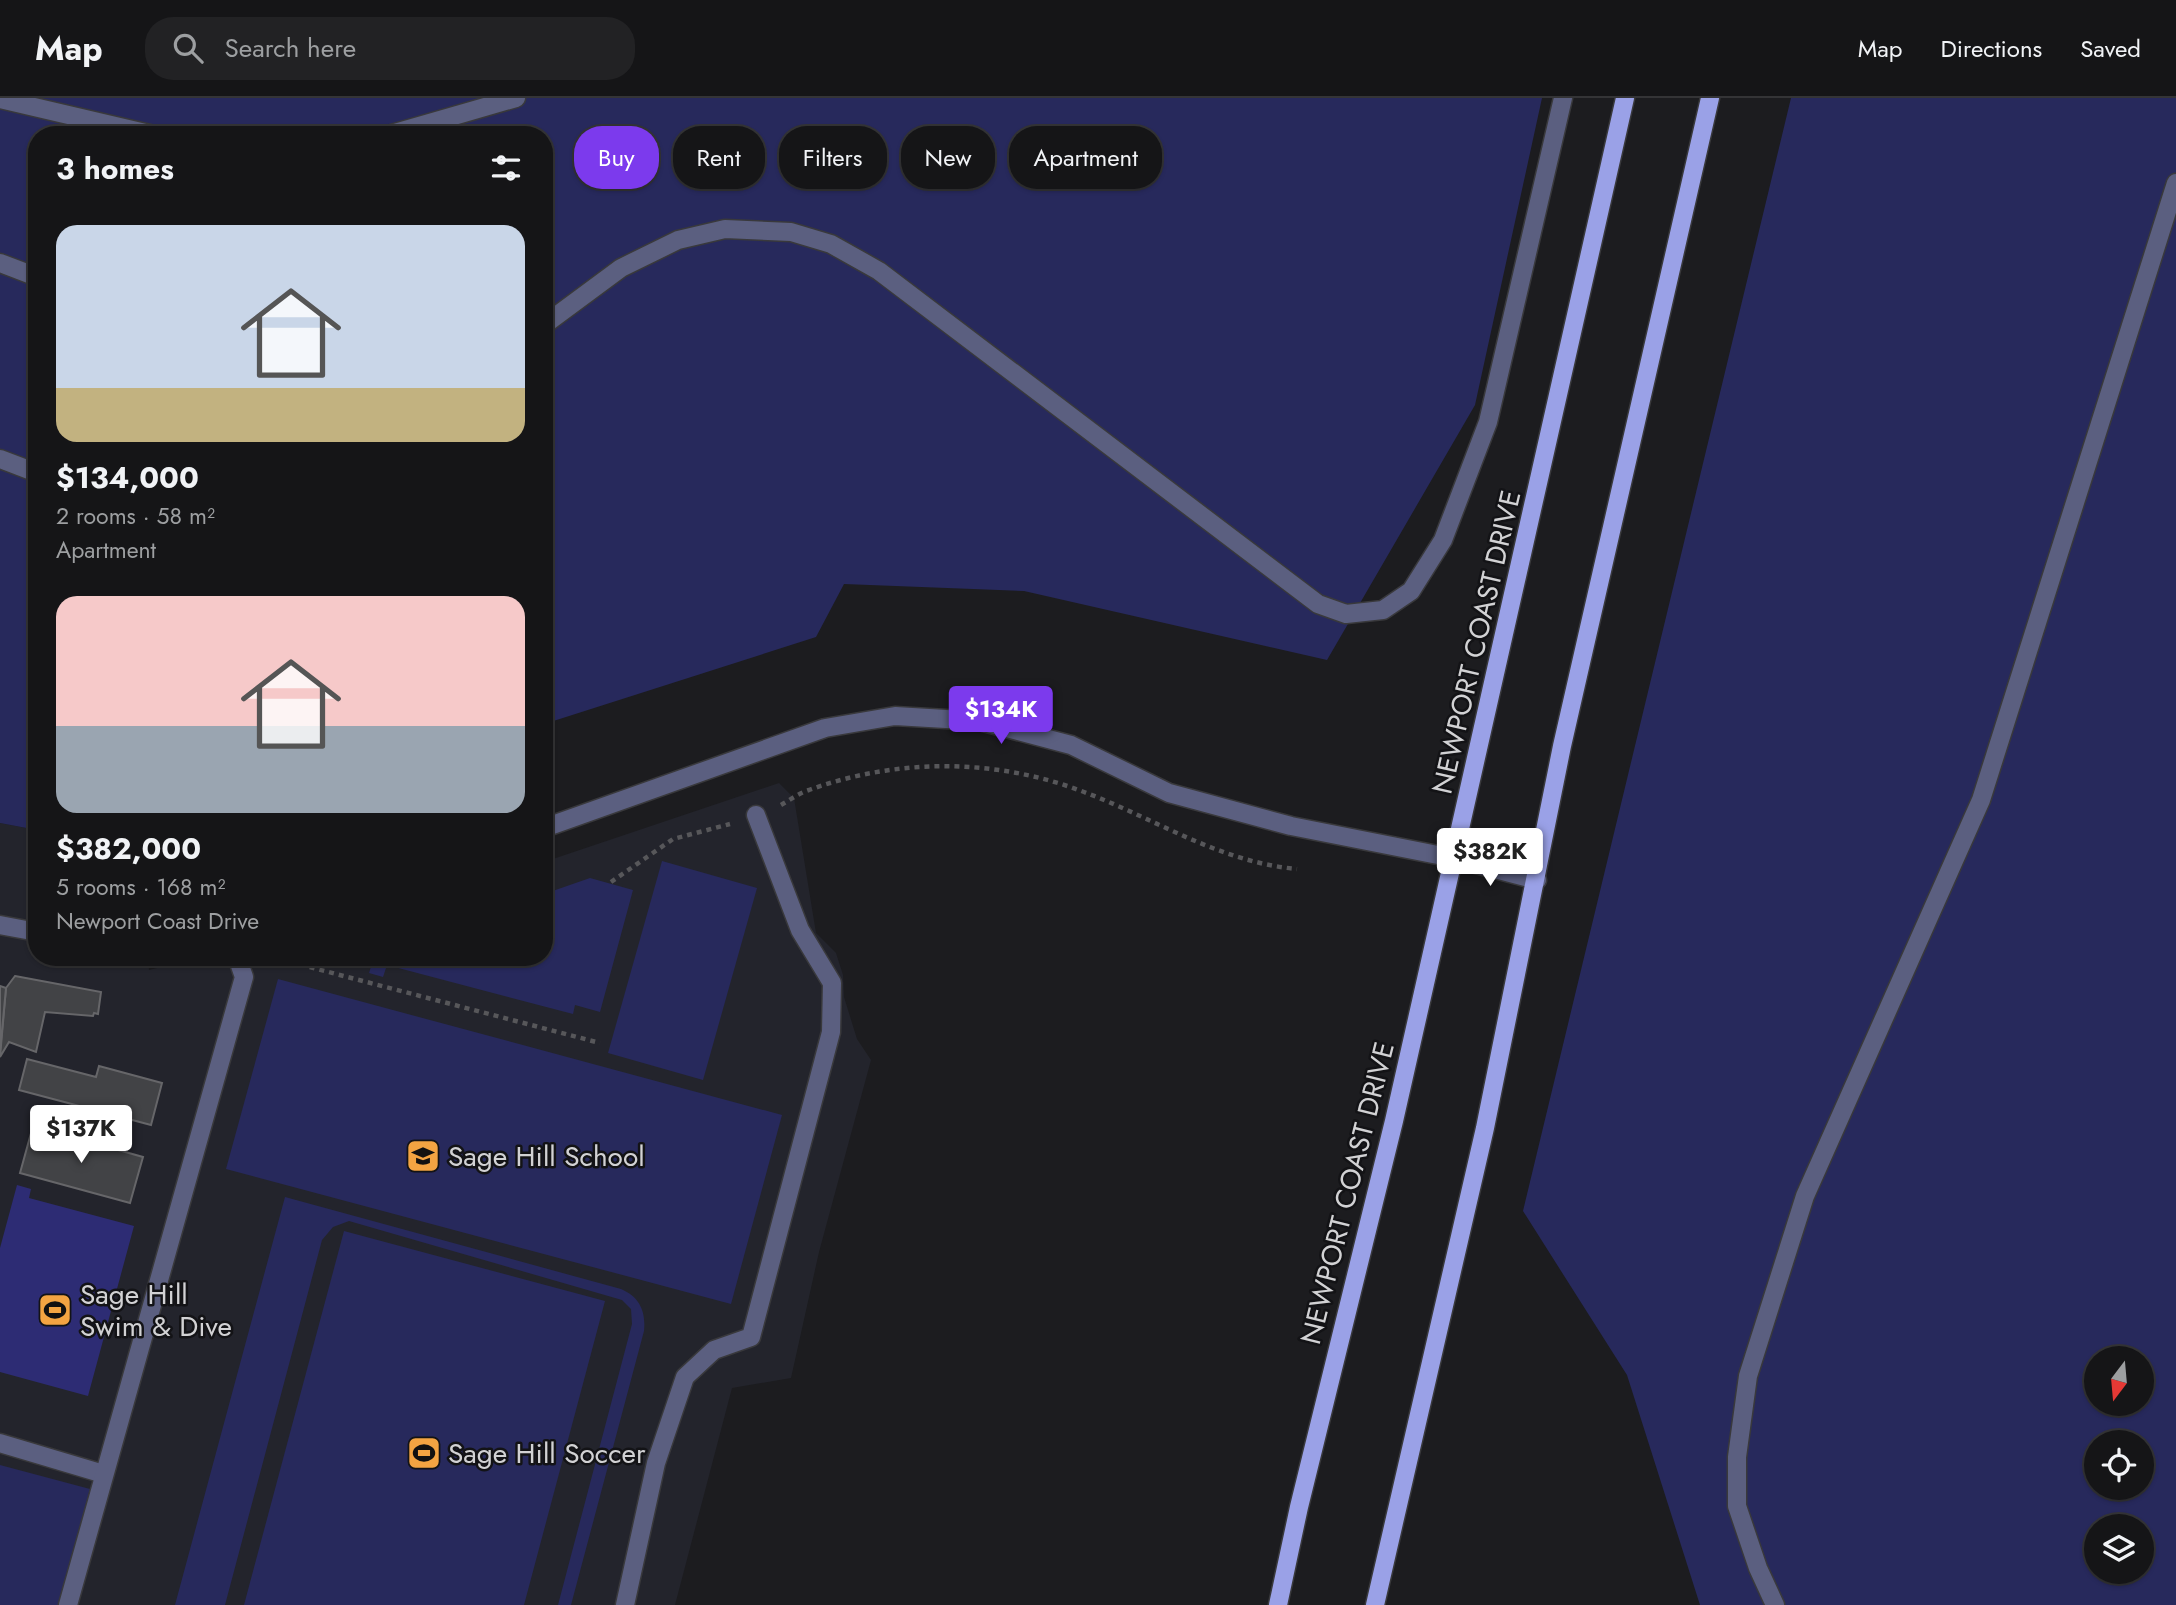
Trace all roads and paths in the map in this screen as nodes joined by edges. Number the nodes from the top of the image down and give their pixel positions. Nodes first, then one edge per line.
1 (516, 98) edge
2 (1563, 98) edge
3 (1625, 98) edge
4 (1710, 98) edge
5 (0, 99) edge
6 (116, 126) edge
7 (419, 126) edge
8 (2176, 183) edge
9 (0, 263) edge
10 (28, 274) edge
11 (553, 318) edge
12 (0, 459) edge
13 (28, 470) edge
14 (756, 815) junction
15 (553, 825) edge
16 (1453, 858) junction
17 (1297, 869) dead end
18 (1536, 880) junction
19 (611, 882) dead end
20 (0, 925) edge
21 (28, 930) edge
22 (240, 966) edge
23 (305, 966) edge
24 (600, 1043) dead end
25 (0, 1443) edge
26 (104, 1474) junction
27 (68, 1605) edge
28 (625, 1605) edge
29 (1278, 1605) edge
30 (1375, 1605) edge
31 (1775, 1605) edge

1 - 7 street
2 - 11 street
3 - 16 main road, NEWPORT COAST DRIVE
4 - 18 main road
5 - 6 street
8 - 31 street
9 - 10 street
12 - 13 street
14 - 17 path
14 - 19 path
14 - 28 street
15 - 16 street
16 - 18 street
16 - 29 main road, NEWPORT COAST DRIVE
18 - 30 main road
20 - 21 street
22 - 26 street
23 - 24 path
25 - 26 street
26 - 27 street

